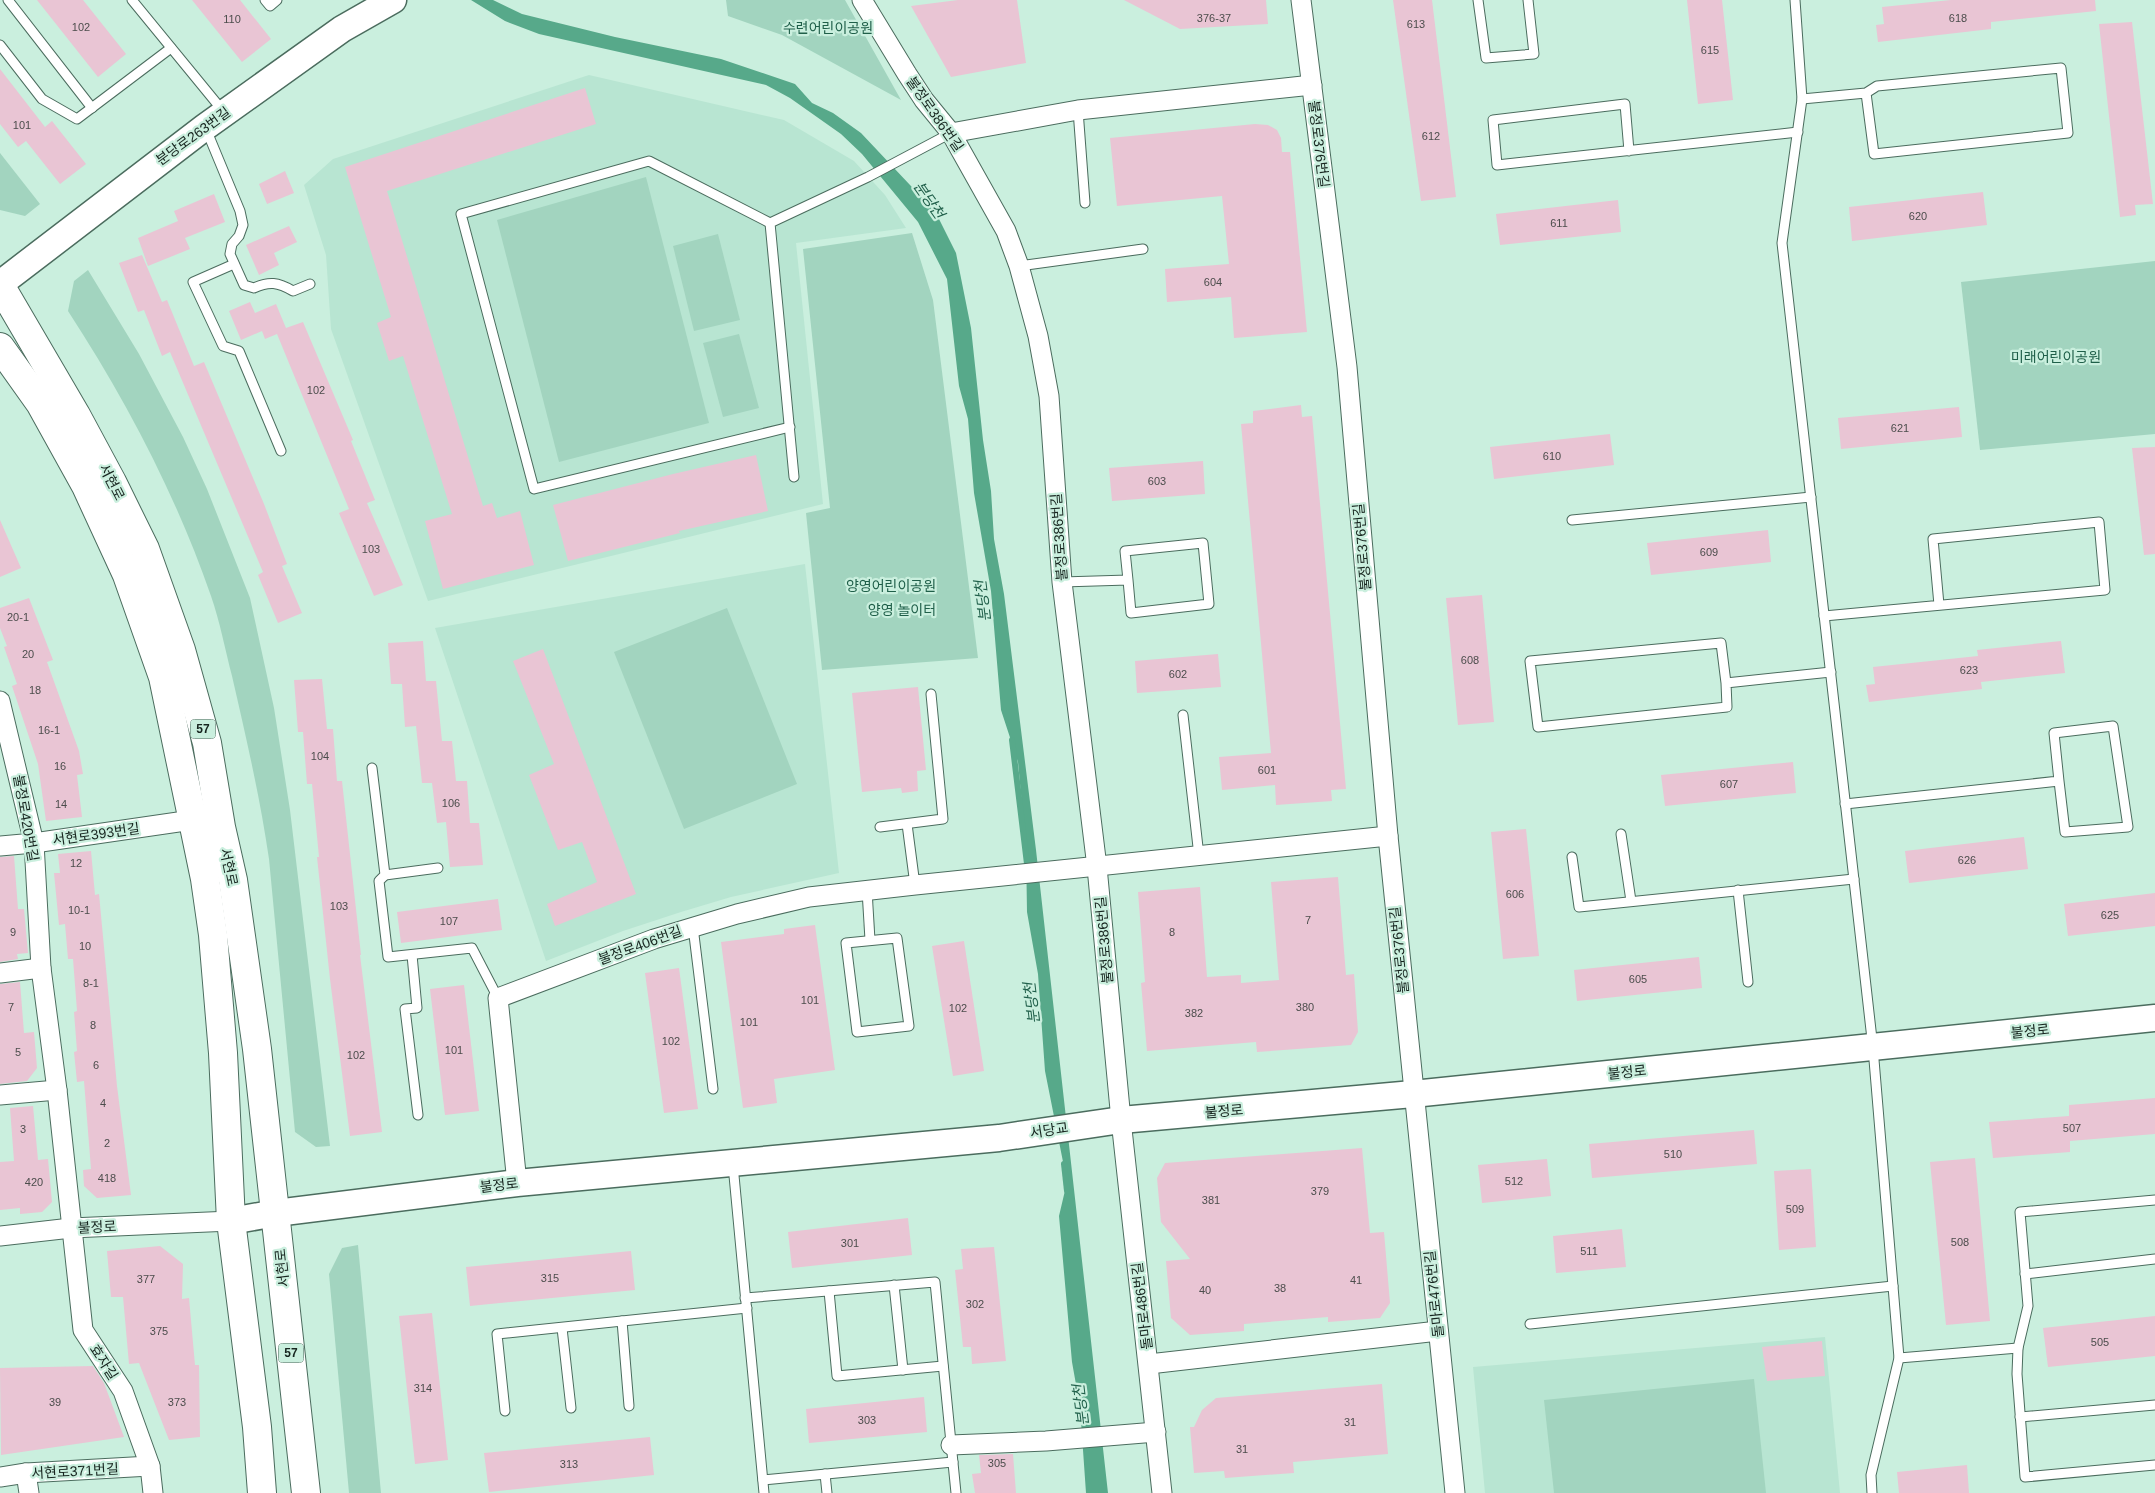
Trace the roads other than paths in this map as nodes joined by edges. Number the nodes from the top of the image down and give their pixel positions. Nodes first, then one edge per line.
1 (8, 0) edge
2 (132, 0) edge
3 (265, 0) edge
4 (277, 0) edge
5 (393, 0) edge
6 (862, 0) edge
7 (1301, 0) edge
8 (1478, 0) edge
9 (1528, 0) edge
10 (1795, 0) edge
11 (0, 45) edge
12 (171, 48) junction
13 (1312, 85) junction
14 (1866, 93) junction
15 (1802, 99) junction
16 (92, 108) junction
17 (1078, 110) junction
18 (215, 120) junction
19 (1798, 132) junction
20 (945, 136) junction
21 (1629, 151) junction
22 (1085, 203) dead end
23 (770, 224) junction
24 (1143, 249) dead end
25 (234, 264) junction
26 (1019, 266) junction
27 (0, 284) edge
28 (310, 284) dead end
29 (0, 348) edge
30 (790, 427) junction
31 (281, 451) dead end
32 (794, 477) dead end
33 (1811, 497) junction
34 (1572, 520) dead end
35 (1128, 580) junction
36 (1062, 582) junction
37 (1939, 605) junction
38 (1824, 616) junction
39 (1831, 672) junction
40 (1726, 683) junction
41 (932, 694) dead end
42 (0, 701) edge
43 (1183, 715) dead end
44 (372, 768) dead end
45 (2059, 781) junction
46 (1845, 804) junction
47 (192, 820) junction
48 (907, 824) junction
49 (880, 827) dead end
50 (1621, 834) dead end
51 (1388, 836) junction
52 (34, 843) junction
53 (0, 846) edge
54 (1199, 856) junction
55 (1572, 857) dead end
56 (1088, 867) junction
57 (438, 868) dead end
58 (385, 874) junction
59 (1854, 879) junction
60 (915, 885) junction
61 (867, 890) junction
62 (1738, 890) junction
63 (1631, 901) junction
64 (693, 927) junction
65 (870, 940) junction
66 (412, 955) junction
67 (41, 968) junction
68 (0, 972) edge
69 (1748, 982) dead end
70 (498, 998) junction
71 (2155, 1018) edge
72 (1873, 1048) junction
73 (713, 1089) dead end
74 (57, 1090) junction
75 (1413, 1094) junction
76 (0, 1095) edge
77 (418, 1115) dead end
78 (1110, 1121) junction
79 (999, 1138) joint
80 (733, 1163) junction
81 (517, 1183) junction
82 (2155, 1200) edge
83 (276, 1213) junction
84 (231, 1221) junction
85 (71, 1228) junction
86 (0, 1236) edge
87 (2155, 1259) edge
88 (2025, 1274) junction
89 (894, 1285) junction
90 (1893, 1286) junction
91 (829, 1291) junction
92 (746, 1298) junction
93 (746, 1308) junction
94 (622, 1321) junction
95 (1530, 1324) dead end
96 (562, 1328) junction
97 (1438, 1331) junction
98 (2018, 1348) junction
99 (1899, 1358) junction
100 (1149, 1364) junction
101 (943, 1366) junction
102 (903, 1370) junction
103 (2155, 1405) edge
104 (630, 1406) dead end
105 (571, 1408) dead end
106 (505, 1411) dead end
107 (2020, 1417) junction
108 (1153, 1432) junction
109 (952, 1454) junction
110 (2155, 1465) edge
111 (150, 1466) junction
112 (26, 1473) junction
113 (825, 1474) junction
114 (0, 1477) edge
115 (763, 1480) junction
116 (29, 1493) edge
117 (153, 1493) edge
118 (262, 1493) edge
119 (306, 1493) edge
120 (764, 1493) edge
121 (827, 1493) edge
122 (956, 1493) edge
123 (1162, 1493) edge
124 (1455, 1493) edge
125 (1872, 1493) edge

1 - 16 lane
2 - 12 lane
3 - 4 lane
5 - 18 main road, 분당로263번길
6 - 20 street, 불정로386번길
7 - 13 street, 불정로376번길
8 - 9 lane
10 - 15 lane
11 - 16 lane
12 - 16 lane
12 - 18 lane
13 - 17 street
13 - 51 street, 불정로376번길
14 - 14 lane
14 - 15 lane
15 - 19 lane
17 - 20 street
17 - 22 lane
18 - 25 lane
18 - 27 main road, 분당로263번길
19 - 21 lane
19 - 33 lane
20 - 23 lane
20 - 26 street, 불정로386번길
21 - 21 lane
23 - 30 lane
23 - 30 lane
24 - 26 lane
25 - 28 lane
25 - 31 lane
26 - 36 street, 불정로386번길
27 - 83 main road, 서현로 / 57
29 - 47 main road, 서현로 / 57
30 - 32 lane
33 - 34 lane
33 - 38 lane
35 - 35 lane
35 - 36 lane
36 - 56 street, 불정로386번길
37 - 37 lane
37 - 38 lane
38 - 39 lane
39 - 40 lane
39 - 46 lane
40 - 40 lane
41 - 48 lane
42 - 52 street, 불정로420번길
43 - 54 lane
44 - 58 lane
45 - 45 lane
45 - 46 lane
46 - 59 lane
47 - 52 street, 서현로393번길
47 - 84 main road, 서현로 / 57
48 - 49 lane
48 - 60 lane
50 - 63 lane
51 - 54 street, 불정로406번길
51 - 75 street, 불정로376번길
52 - 53 street, 서현로393번길
52 - 67 street, 불정로420번길
54 - 56 street, 불정로406번길
55 - 63 lane
56 - 60 street, 불정로406번길
56 - 78 street, 불정로386번길
57 - 58 lane
58 - 66 lane
59 - 62 lane
59 - 72 lane
60 - 61 street, 불정로406번길
61 - 64 street, 불정로406번길
61 - 65 lane
62 - 63 lane
62 - 69 lane
64 - 70 street, 불정로406번길
64 - 73 lane
65 - 65 lane
66 - 70 lane
66 - 77 lane
67 - 68 street
67 - 74 street, 불정로420번길
70 - 81 street
71 - 72 main road, 불정로
72 - 75 main road, 불정로
72 - 90 lane
74 - 76 street
74 - 85 street, 불정로420번길
75 - 78 main road, 불정로
75 - 97 street, 돌마로476번길
78 - 79 main road, 서당교
78 - 100 street, 돌마로486번길
79 - 80 main road, 불정로
80 - 81 main road, 불정로
80 - 92 lane
81 - 83 main road, 불정로
82 - 88 lane
83 - 84 main road, 불정로
83 - 119 main road, 서현로 / 57
84 - 85 street, 불정로
84 - 118 main road, 서현로 / 57
85 - 86 street, 불정로
85 - 111 street, 효자길
87 - 88 lane
88 - 98 lane
89 - 91 lane
89 - 101 lane
89 - 102 lane
90 - 95 lane
90 - 99 lane
91 - 92 lane
91 - 102 lane
92 - 93 lane
93 - 94 lane
93 - 115 lane
94 - 96 lane
94 - 104 lane
96 - 105 lane
96 - 106 lane
97 - 100 street
97 - 124 street, 돌마로476번길
98 - 99 lane
98 - 107 lane
99 - 125 lane
100 - 108 street, 돌마로486번길
101 - 102 lane
101 - 109 lane
103 - 107 lane
107 - 110 lane
108 - 109 street
108 - 123 street, 돌마로486번길
109 - 113 lane
109 - 122 lane
111 - 112 street, 서현로371번길
111 - 117 street, 효자길
112 - 114 street, 서현로371번길
112 - 116 street
113 - 115 lane
113 - 121 lane
115 - 120 lane

